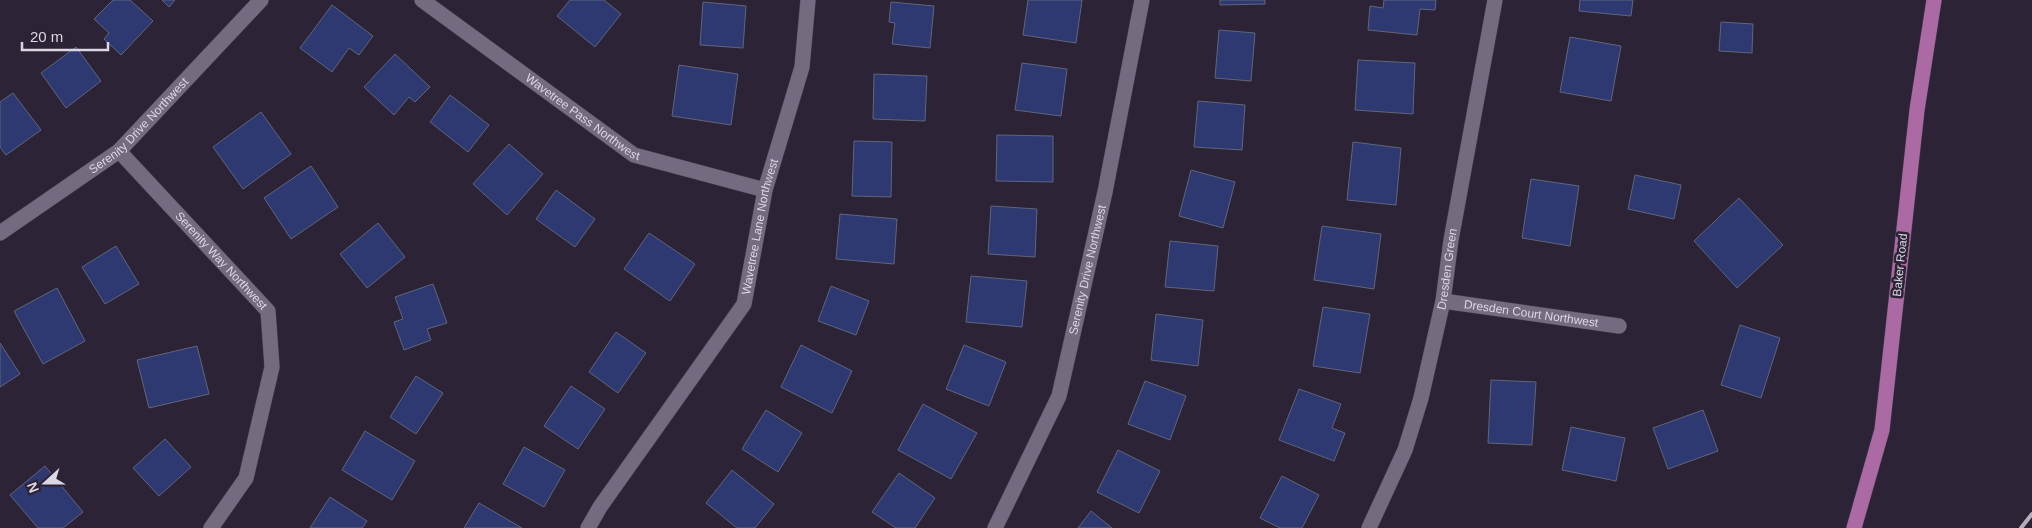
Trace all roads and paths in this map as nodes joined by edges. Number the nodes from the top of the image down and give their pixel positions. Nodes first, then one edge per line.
1 (261, 0) edge
2 (422, 0) edge
3 (808, 0) edge
4 (1142, 0) edge
5 (1496, 0) edge
6 (1934, 0) edge
7 (119, 151) junction
8 (765, 190) junction
9 (0, 233) edge
10 (1443, 301) junction
11 (1619, 326) dead end
12 (211, 528) edge
13 (588, 528) edge
14 (995, 528) edge
15 (1370, 528) edge
16 (1854, 528) edge

1 - 7 street, Serenity Drive Northwest
2 - 8 street, Wavetree Pass Northwest
3 - 8 street, Wavetree Lane Northwest
4 - 14 street, Serenity Drive Northwest
5 - 10 street, Dresden Green
6 - 16 main road, Baker Road
7 - 9 street, Serenity Drive Northwest
7 - 12 street, Serenity Way Northwest
8 - 13 street, Wavetree Lane Northwest
10 - 11 street, Dresden Court Northwest
10 - 15 street, Dresden Green

